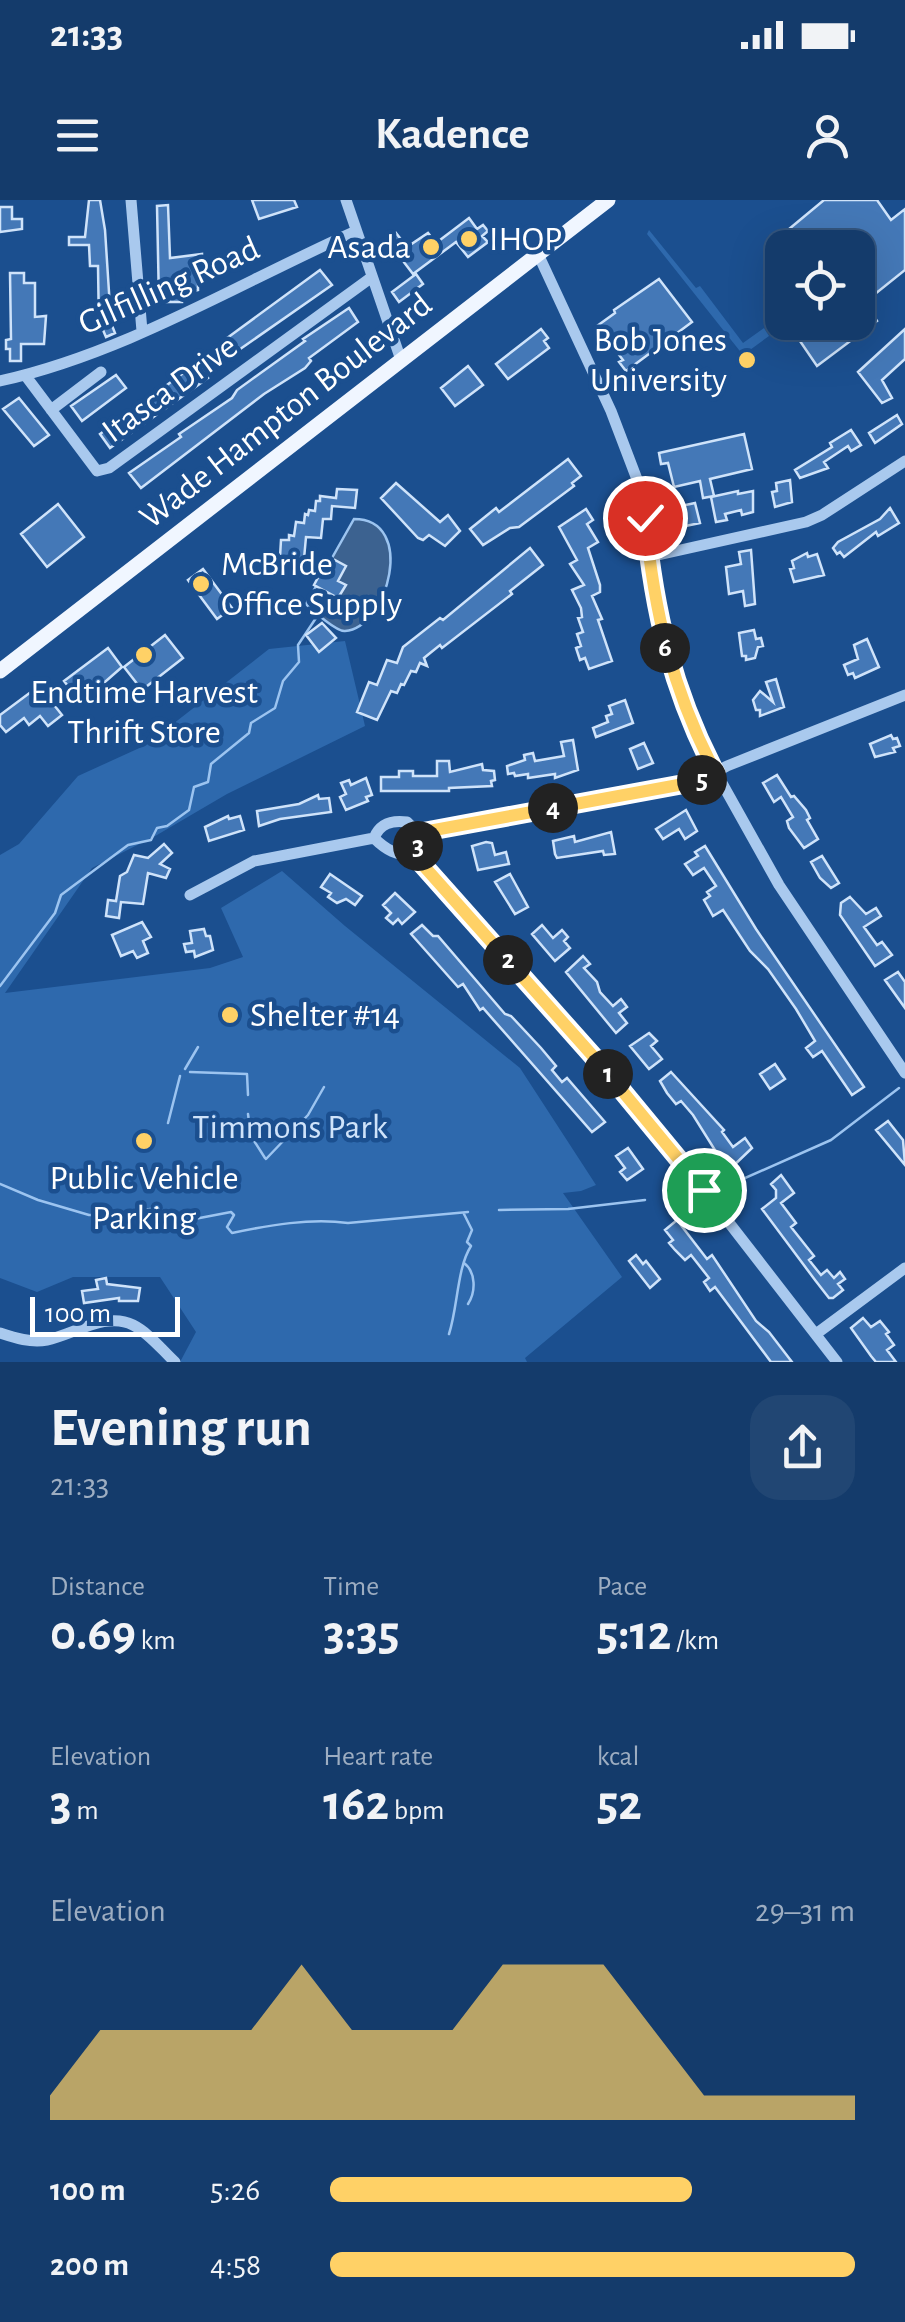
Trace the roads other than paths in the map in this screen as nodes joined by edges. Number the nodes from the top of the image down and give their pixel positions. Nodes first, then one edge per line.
1 (131, 200) edge
2 (346, 200) edge
3 (608, 200) edge
4 (356, 231) junction
5 (538, 254) junction
6 (372, 277) junction
7 (142, 331) junction
8 (401, 360) junction
9 (101, 372) dead end
10 (24, 375) junction
11 (0, 381) edge
12 (51, 410) junction
13 (905, 460) edge
14 (649, 557) junction
15 (0, 670) edge
16 (905, 695) edge
17 (716, 774) junction
18 (418, 833) junction
19 (374, 838) junction
20 (414, 855) junction
21 (190, 895) dead end
22 (905, 1073) edge
23 (905, 1268) edge
24 (0, 1332) edge
25 (816, 1334) junction
26 (175, 1362) edge
27 (837, 1362) edge

1 - 7 street
2 - 4 street
3 - 5 main road, Wade Hampton Boulevard
4 - 6 street
4 - 7 street, Gilfilling Road
5 - 8 main road, Wade Hampton Boulevard
5 - 14 street
6 - 8 street
6 - 12 street, Itasca Drive
7 - 10 street, Gilfilling Road
8 - 15 main road, Wade Hampton Boulevard
9 - 12 street
10 - 11 street, Gilfilling Road
10 - 12 street, Itasca Drive
13 - 14 street
14 - 17 street
16 - 17 street
17 - 18 street
17 - 22 street
18 - 19 street
18 - 20 street
19 - 20 street
19 - 21 street
20 - 25 street
23 - 25 street
24 - 26 street
25 - 27 street

